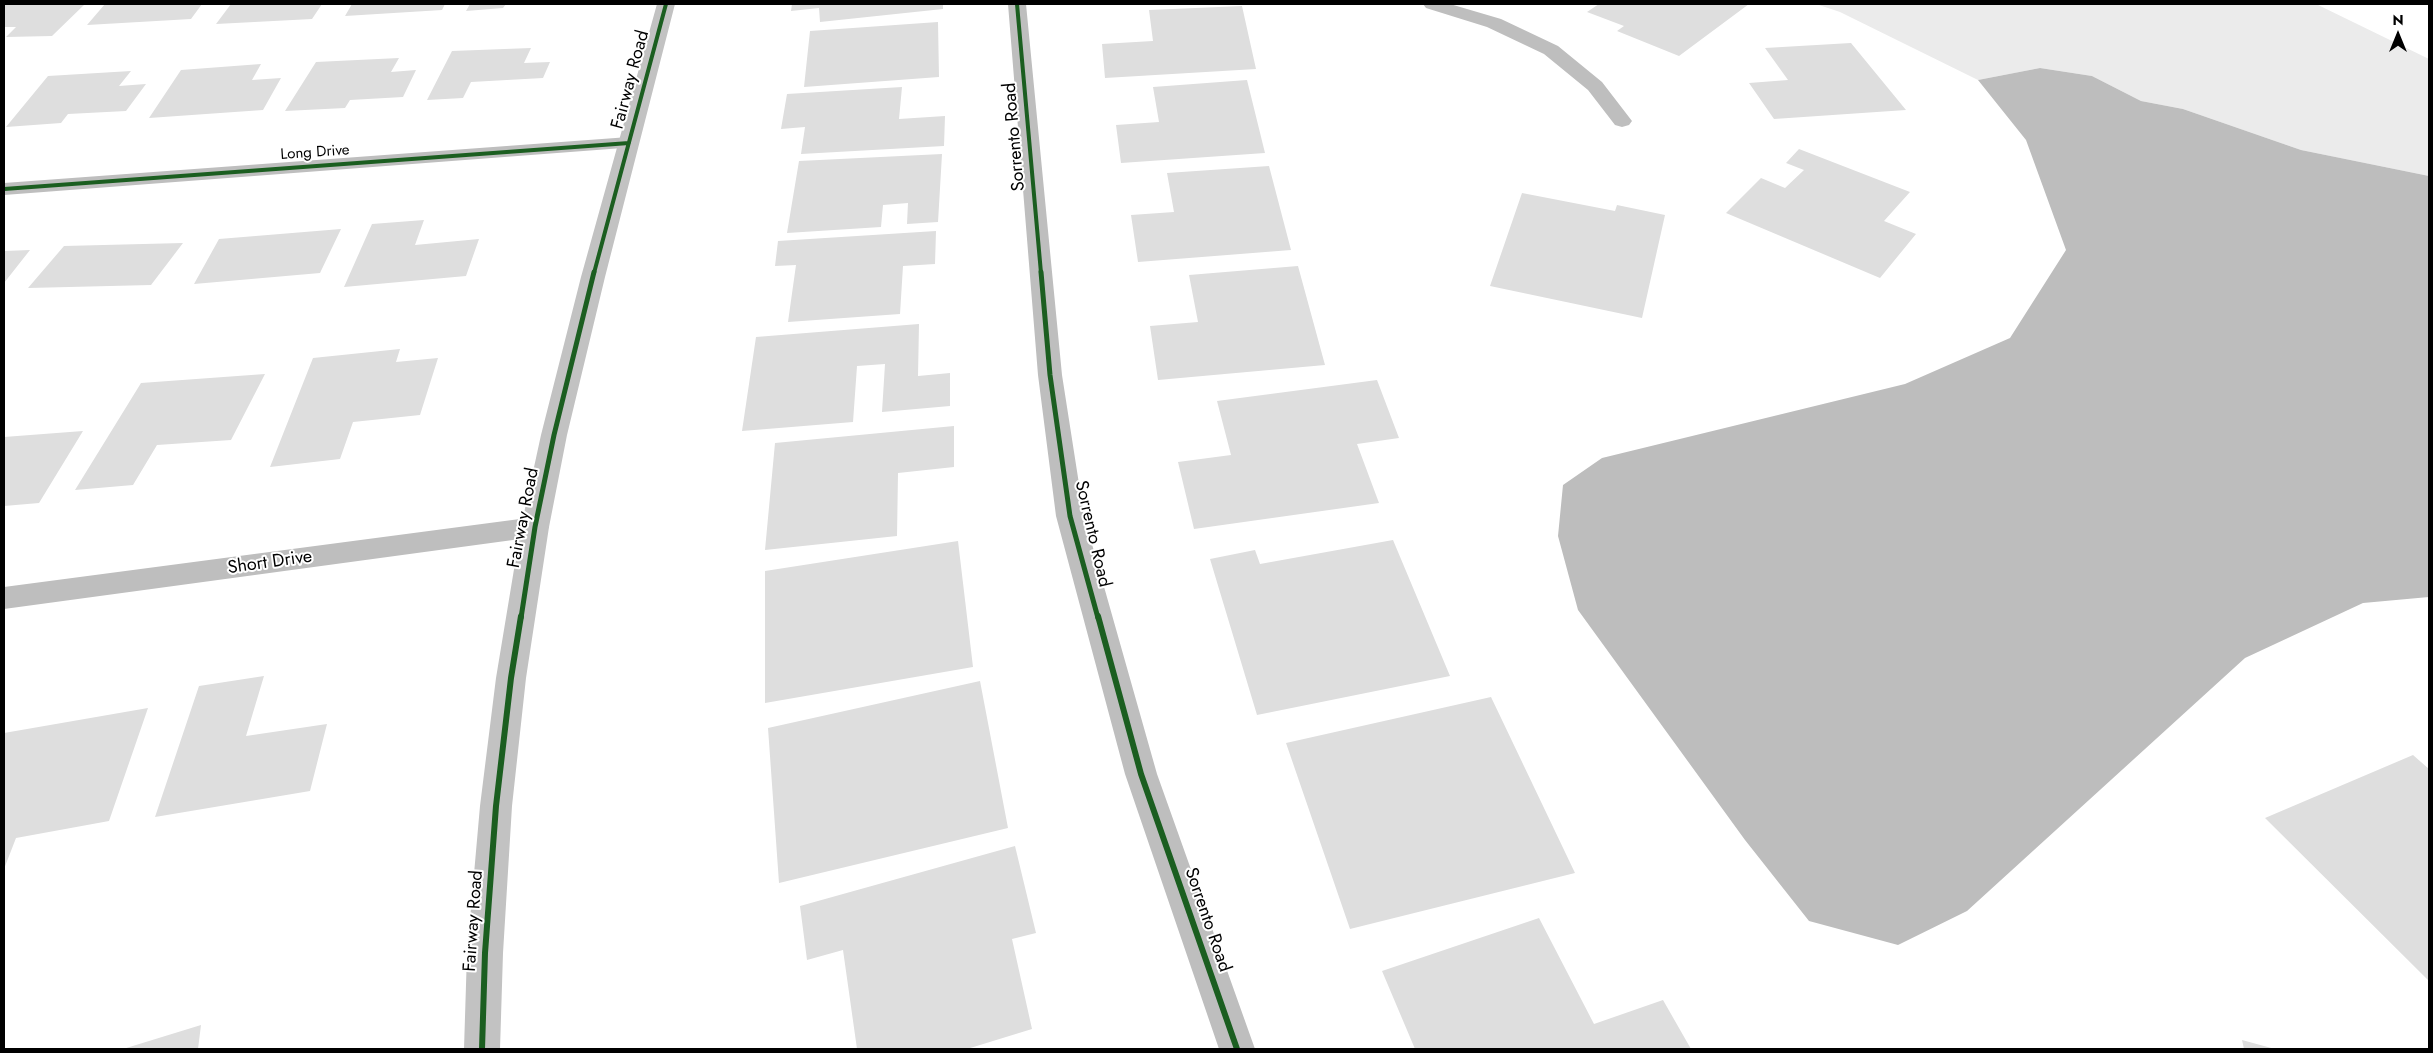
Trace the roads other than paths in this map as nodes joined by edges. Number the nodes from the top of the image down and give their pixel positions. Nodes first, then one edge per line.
1 (666, 4) edge
2 (1018, 4) edge
3 (1432, 4) edge
4 (1622, 122) dead end
5 (629, 142) junction
6 (4, 189) edge
7 (535, 527) junction
8 (4, 598) edge
9 (482, 1049) edge
10 (1237, 1049) edge

1 - 5 street, Fairway Road
2 - 10 street, Sorrento Road
3 - 4 street
5 - 6 street, Long Drive
5 - 7 street, Fairway Road
7 - 8 street, Short Drive
7 - 9 street, Fairway Road

